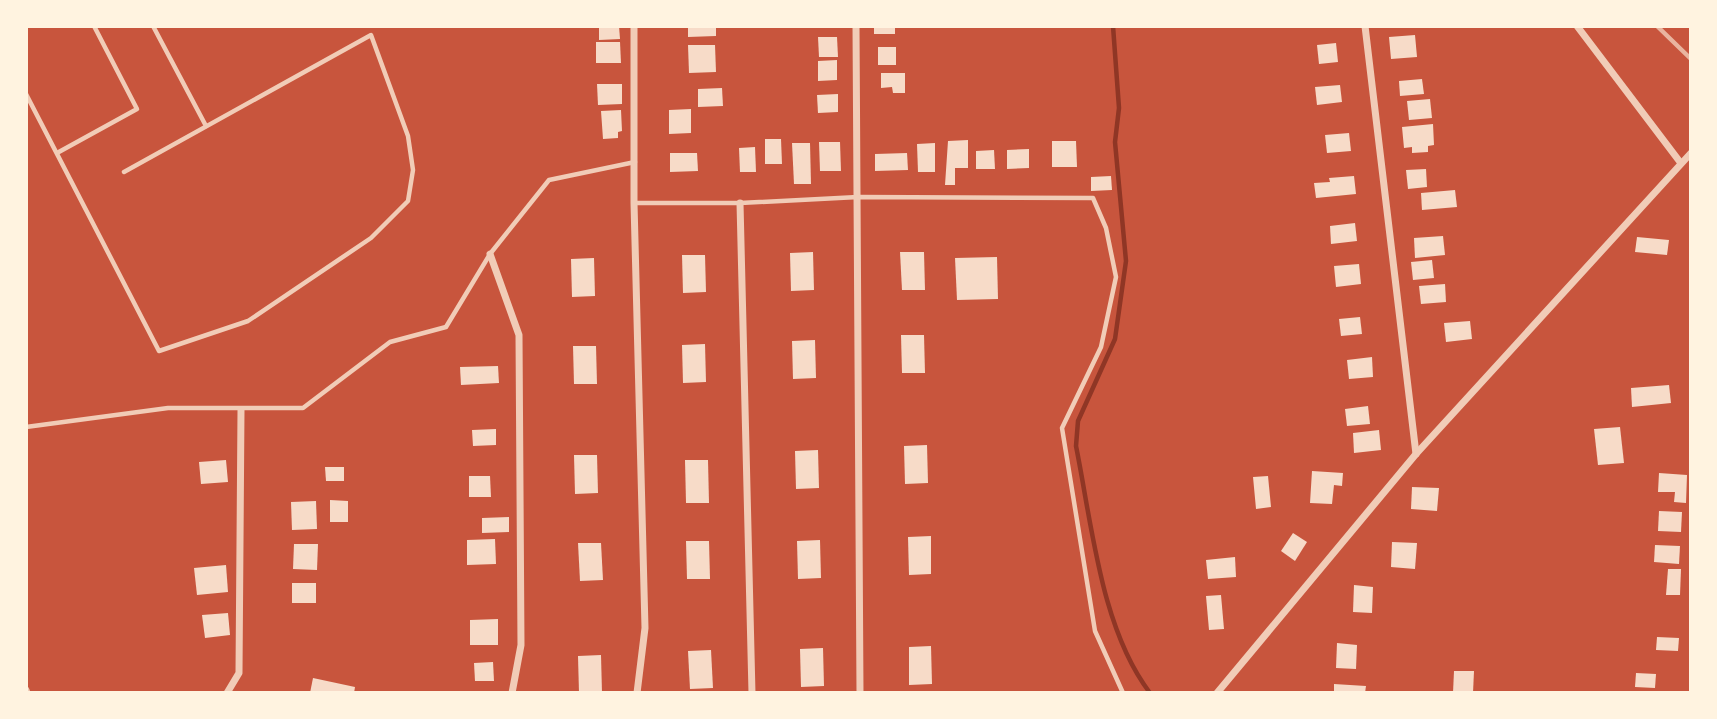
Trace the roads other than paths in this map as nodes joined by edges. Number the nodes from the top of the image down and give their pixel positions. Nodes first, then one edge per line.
1 (94, 26) edge
2 (153, 26) edge
3 (634, 26) edge
4 (856, 26) edge
5 (1365, 26) edge
6 (1577, 26) edge
7 (26, 94) edge
8 (206, 127) junction
9 (57, 153) junction
10 (1691, 153) edge
11 (635, 162) junction
12 (1680, 162) junction
13 (124, 172) dead end
14 (858, 197) junction
15 (634, 203) junction
16 (740, 203) junction
17 (490, 254) junction
18 (241, 410) junction
19 (26, 427) edge
20 (1416, 454) junction
21 (227, 693) edge
22 (512, 693) edge
23 (637, 693) edge
24 (752, 693) edge
25 (860, 693) edge
26 (1123, 693) edge
27 (1217, 693) edge

1 - 9 lane
2 - 8 lane
3 - 11 street
4 - 14 street
5 - 20 street
6 - 12 street
7 - 9 lane
8 - 9 lane
8 - 13 lane
10 - 12 street
11 - 15 street
11 - 17 lane
12 - 20 street
14 - 16 lane
14 - 25 street
14 - 26 lane
15 - 16 lane
15 - 23 street
16 - 24 street
17 - 18 lane
17 - 22 street
18 - 19 lane
18 - 21 street
20 - 27 street

